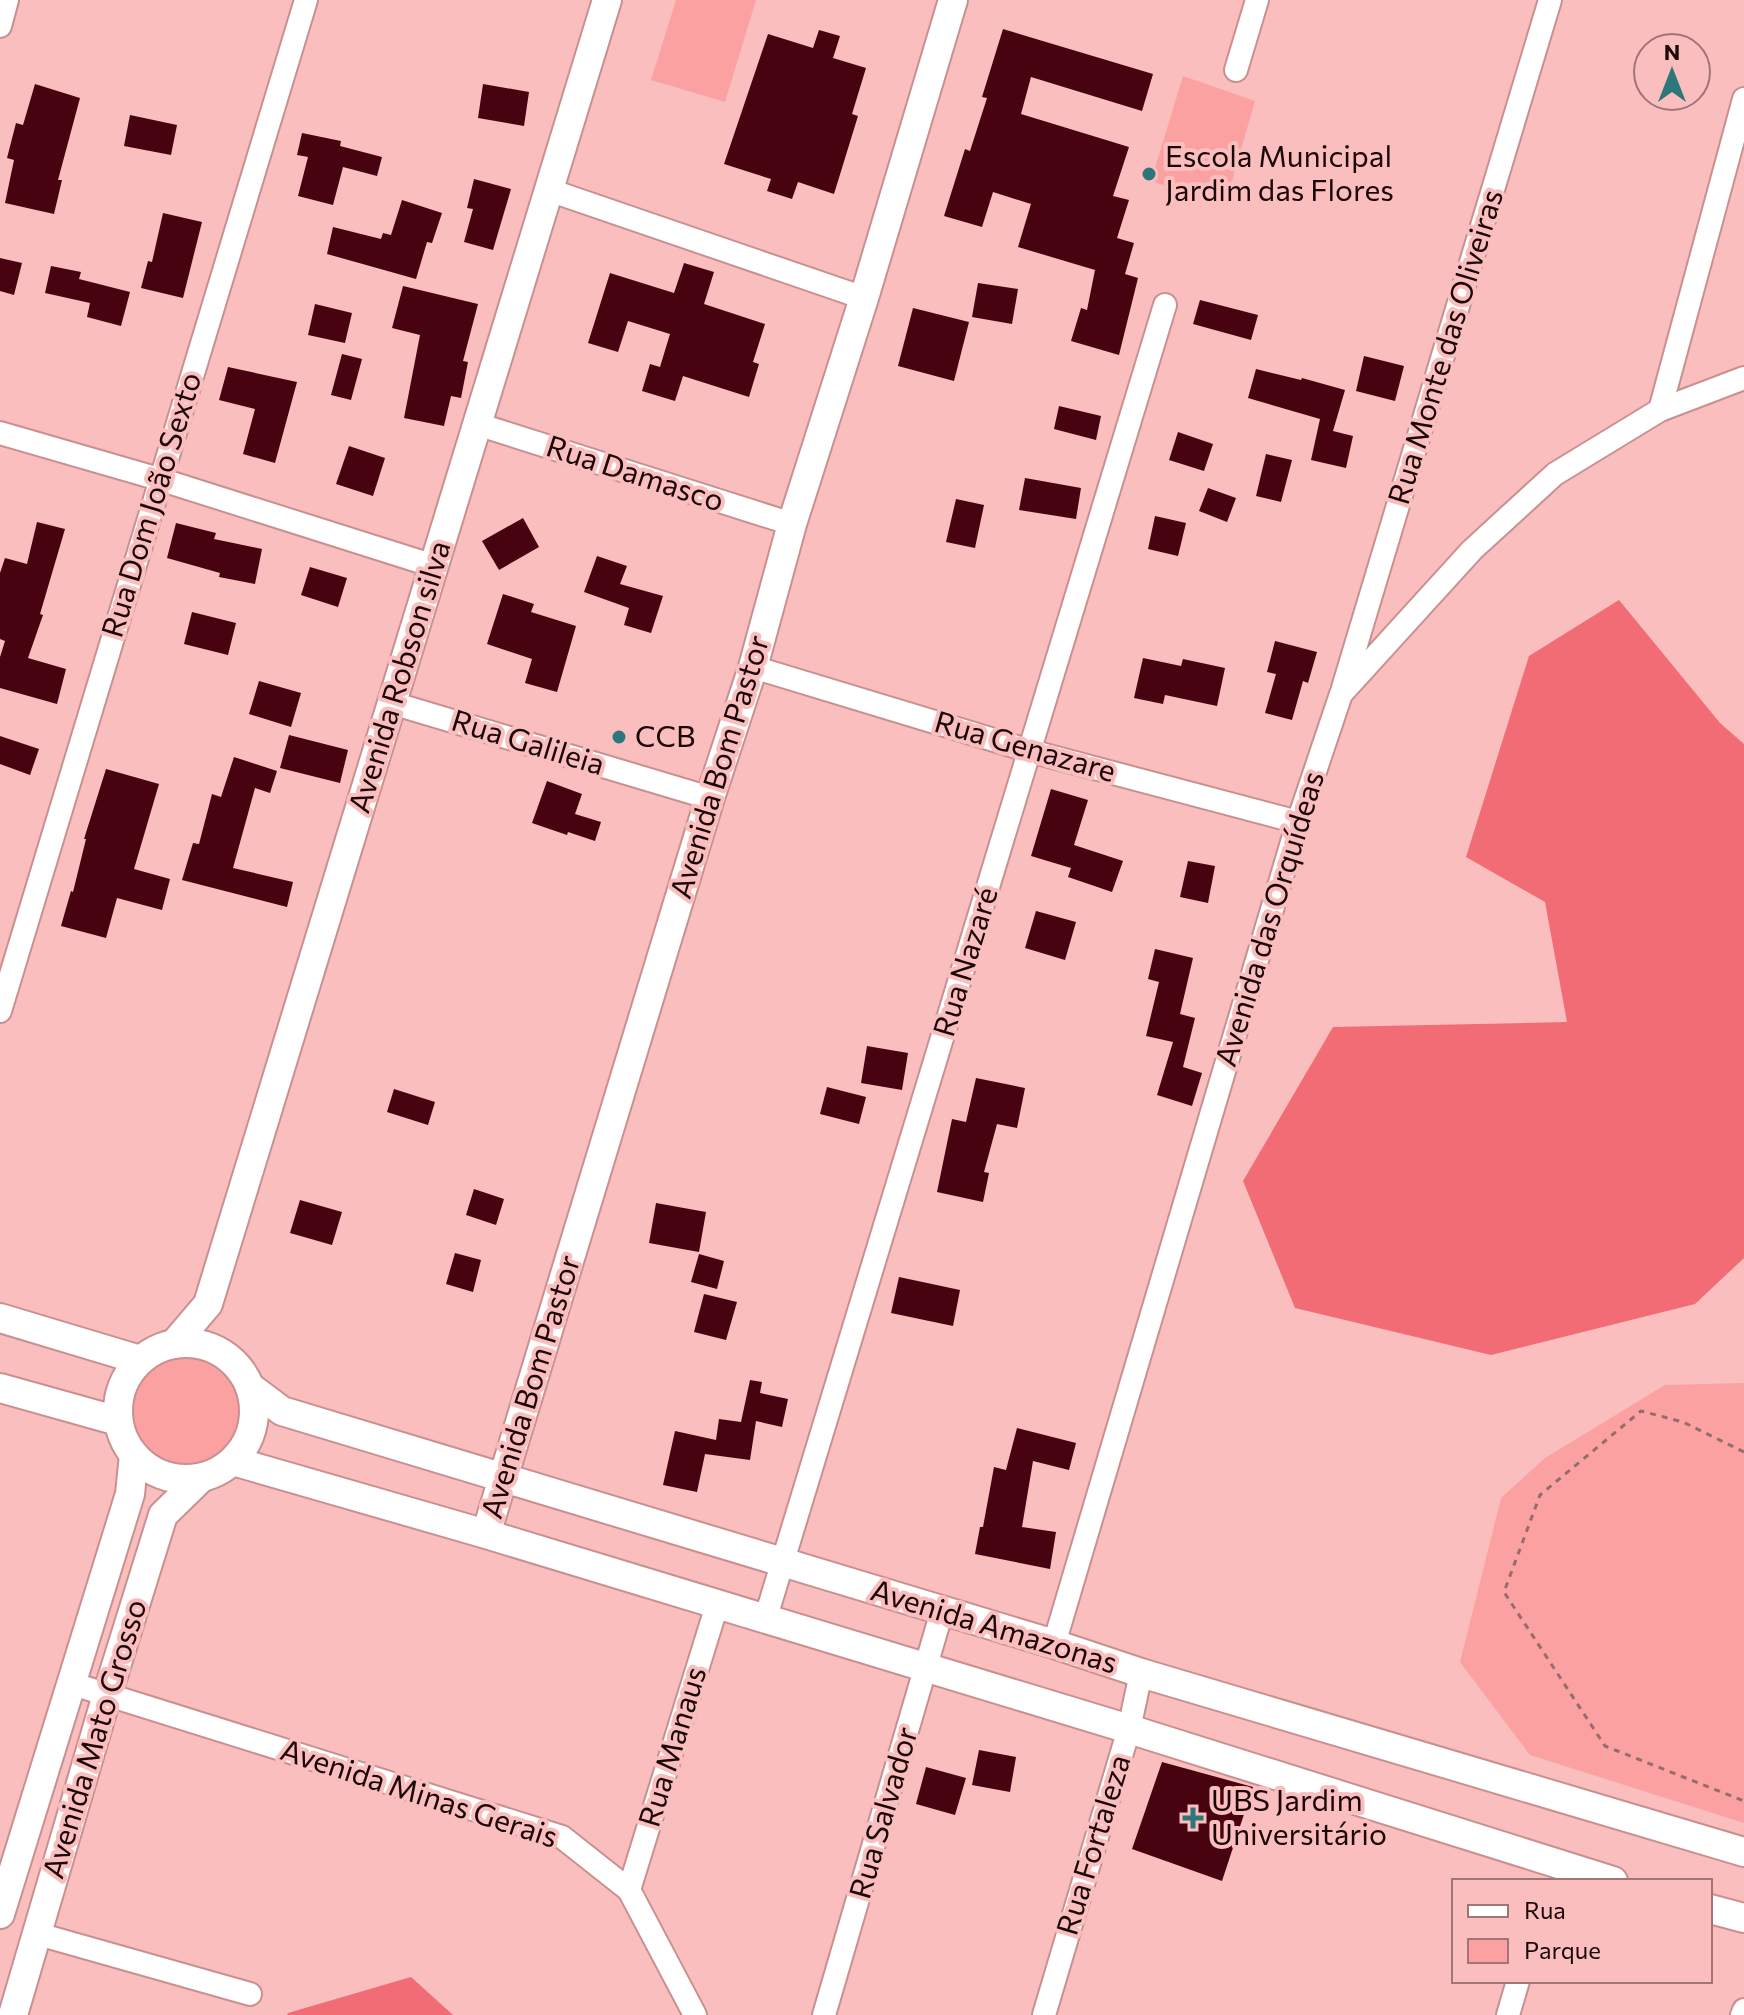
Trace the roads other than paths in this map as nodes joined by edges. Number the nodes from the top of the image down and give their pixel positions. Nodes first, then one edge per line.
1 (7, 0) edge
2 (306, 0) edge
3 (607, 0) edge
4 (953, 0) edge
5 (1257, 0) edge
6 (1550, 0) edge
7 (0, 26) edge
8 (1236, 70) dead end
9 (1744, 99) edge
10 (549, 190) junction
11 (864, 298) junction
12 (1165, 305) dead end
13 (1744, 378) edge
14 (1660, 410) junction
15 (477, 424) junction
16 (0, 433) edge
17 (159, 479) junction
18 (792, 524) junction
19 (434, 566) junction
20 (753, 667) junction
21 (1341, 694) junction
22 (392, 703) junction
23 (1030, 751) junction
24 (710, 798) junction
25 (1298, 822) junction
26 (0, 1011) edge
27 (208, 1304) junction
28 (0, 1318) edge
29 (174, 1344) junction
30 (225, 1355) junction
31 (140, 1360) junction
32 (250, 1387) junction
33 (0, 1388) edge
34 (118, 1421) junction
35 (134, 1455) junction
36 (233, 1461) junction
37 (201, 1478) junction
38 (503, 1479) junction
39 (486, 1534) junction
40 (784, 1562) junction
41 (717, 1605) junction
42 (942, 1611) junction
43 (765, 1620) junction
44 (1054, 1644) junction
45 (926, 1669) junction
46 (1141, 1673) junction
47 (70, 1683) junction
48 (107, 1695) junction
49 (1129, 1729) junction
50 (1744, 1852) edge
51 (1550, 1872) edge
52 (1599, 1879) edge
53 (629, 1890) junction
54 (1712, 1910) edge
55 (0, 1914) edge
56 (1744, 1918) edge
57 (38, 1934) junction
58 (1517, 1983) edge
59 (250, 1994) dead end
60 (692, 2014) edge
61 (13, 2015) edge
62 (824, 2015) edge
63 (1044, 2015) edge
64 (1508, 2015) edge

1 - 7 street
2 - 17 street, Rua Dom João Sexto
3 - 10 street, Avenida Robson silva
4 - 11 street, Avenida Bom Pastor
5 - 8 street
6 - 21 street, Rua Monte das Oliveiras
9 - 14 street
10 - 11 street
10 - 15 street, Avenida Robson silva
11 - 18 street, Avenida Bom Pastor
12 - 23 street, Rua Nazaré
13 - 14 street, Avenida das Orquídeas
14 - 21 street, Avenida das Orquídeas
15 - 18 street, Rua Damasco
15 - 19 street, Avenida Robson silva
16 - 17 street
17 - 19 street
17 - 26 street, Rua Dom João Sexto
18 - 20 street, Avenida Bom Pastor
19 - 22 street, Avenida Robson silva
20 - 23 street, Rua Genazare
20 - 24 street, Avenida Bom Pastor
21 - 25 street, Avenida das Orquídeas
22 - 24 street, Rua Galileia
22 - 27 street, Avenida Robson silva
23 - 25 street, Rua Genazare
23 - 40 street, Rua Nazaré
24 - 38 street, Avenida Bom Pastor
25 - 44 street, Avenida das Orquídeas
27 - 29 street, Avenida Robson silva
27 - 30 street
28 - 31 street
29 - 30 street
29 - 31 street
30 - 32 street
31 - 34 street
32 - 36 street
32 - 38 street, Avenida Amazonas
33 - 34 street
34 - 35 street
35 - 37 street
35 - 47 street, Avenida Mato Grosso
36 - 37 street
36 - 39 street, Avenida Amazonas
37 - 48 street, Avenida Mato Grosso
38 - 39 street, Avenida Bom Pastor
38 - 40 street, Avenida Amazonas
39 - 41 street, Avenida Amazonas
40 - 42 street, Avenida Amazonas
40 - 43 street, Rua Nazaré
41 - 43 street, Avenida Amazonas
41 - 53 street, Rua Manaus
42 - 44 street, Avenida Amazonas
42 - 45 street, Rua Salvador
43 - 45 street, Avenida Amazonas
44 - 46 street, Avenida Amazonas
45 - 49 street, Avenida Amazonas
45 - 62 street, Rua Salvador
46 - 49 street, Rua Fortaleza
46 - 50 street, Avenida Amazonas
47 - 48 street, Avenida Minas Gerais
47 - 55 street, Avenida Mato Grosso
48 - 53 street, Avenida Minas Gerais
48 - 57 street, Avenida Mato Grosso
49 - 51 street, Avenida Amazonas
49 - 63 street, Rua Fortaleza
51 - 52 street, Avenida Amazonas
53 - 60 street, Avenida Minas Gerais
54 - 56 street
57 - 59 street
57 - 61 street, Avenida Mato Grosso
58 - 64 street

